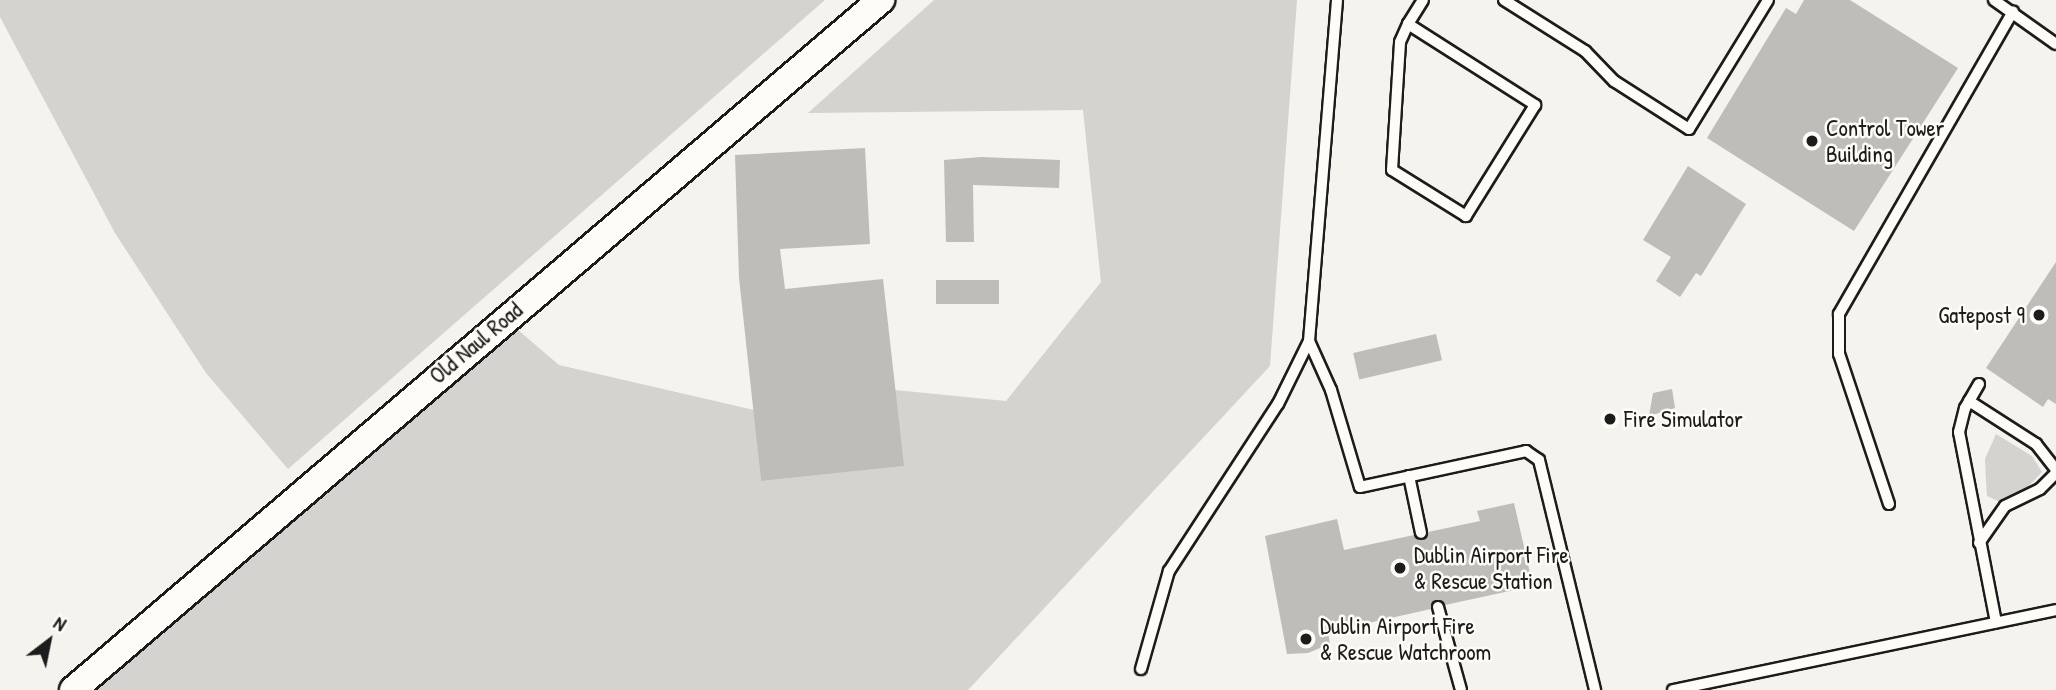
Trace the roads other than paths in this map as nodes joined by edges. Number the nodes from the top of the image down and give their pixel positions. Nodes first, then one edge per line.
1 (881, 0) edge
2 (1337, 0) edge
3 (1423, 0) edge
4 (1504, 0) edge
5 (1768, 0) edge
6 (1994, 0) edge
7 (2013, 12) junction
8 (1408, 24) junction
9 (2056, 44) edge
10 (1309, 341) junction
11 (1979, 384) dead end
12 (1969, 401) junction
13 (2056, 472) edge
14 (1409, 476) junction
15 (1889, 504) dead end
16 (1421, 533) dead end
17 (1979, 543) junction
18 (1438, 607) dead end
19 (2056, 610) edge
20 (1996, 622) junction
21 (1141, 669) dead end
22 (73, 690) edge
23 (1461, 690) edge
24 (1595, 690) edge
25 (1673, 690) edge

1 - 22 main road, Old Naul Road
2 - 10 lane
3 - 8 lane
4 - 5 lane
6 - 7 lane
7 - 9 lane
7 - 15 lane
8 - 8 lane
10 - 14 lane
10 - 21 lane
11 - 12 lane
12 - 13 lane
12 - 17 lane
13 - 17 lane
14 - 16 lane
14 - 24 lane
17 - 20 lane
18 - 23 lane
19 - 20 lane
20 - 25 lane

